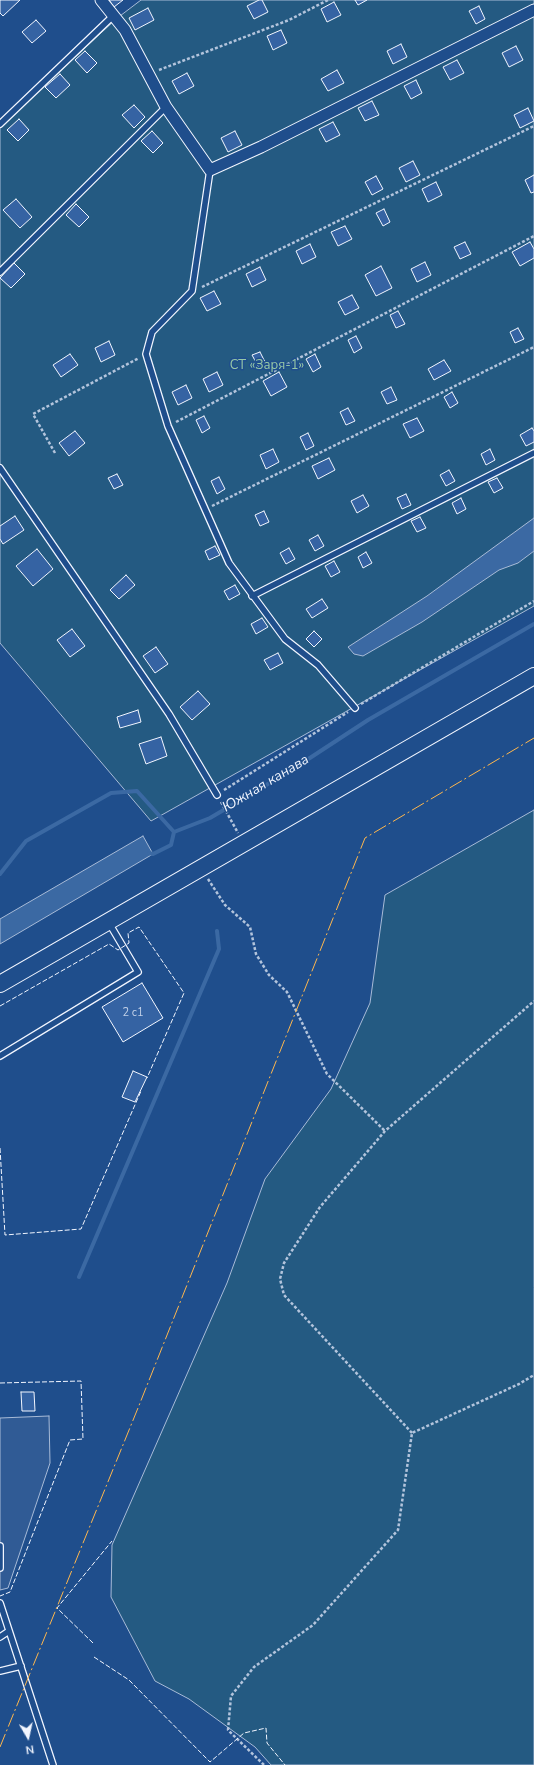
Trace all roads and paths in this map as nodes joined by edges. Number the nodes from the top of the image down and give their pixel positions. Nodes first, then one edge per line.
1 (101, 0) edge
2 (328, 0) edge
3 (534, 10) edge
4 (113, 16) junction
5 (147, 75) junction
6 (166, 107) junction
7 (0, 124) edge
8 (534, 126) edge
9 (210, 170) junction
10 (534, 236) edge
11 (0, 272) edge
12 (192, 291) junction
13 (534, 347) edge
14 (146, 354) junction
15 (168, 426) junction
16 (55, 453) dead end
17 (534, 453) edge
18 (0, 468) edge
19 (205, 509) junction
20 (252, 596) junction
21 (534, 601) edge
22 (534, 676) edge
23 (355, 708) junction
24 (217, 795) junction
25 (231, 821) dead end
26 (207, 877) dead end
27 (108, 921) junction
28 (0, 984) edge
29 (534, 1001) edge
30 (0, 1056) edge
31 (385, 1131) junction
32 (534, 1375) edge
33 (412, 1433) junction
34 (0, 1546) edge
35 (0, 1568) edge
36 (0, 1602) edge
37 (10, 1631) junction
38 (0, 1637) edge
39 (21, 1666) junction
40 (0, 1671) edge
41 (52, 1765) edge
42 (264, 1765) edge

1 - 4 street
2 - 5 path
3 - 9 street
4 - 5 street
4 - 7 lane
5 - 6 street
6 - 9 street
6 - 11 lane
8 - 12 path
9 - 12 lane
10 - 15 path
12 - 14 lane
13 - 19 path
14 - 15 lane
14 - 16 path
15 - 19 lane
17 - 20 lane
18 - 24 lane
19 - 20 lane
20 - 23 lane
21 - 23 path
22 - 27 main road
23 - 24 path
24 - 25 path
26 - 31 path
27 - 28 main road
27 - 30 lane
29 - 31 path
31 - 33 path
32 - 33 path
33 - 42 path
34 - 35 lane
36 - 37 lane
37 - 38 lane
37 - 39 lane
39 - 40 lane
39 - 41 lane

